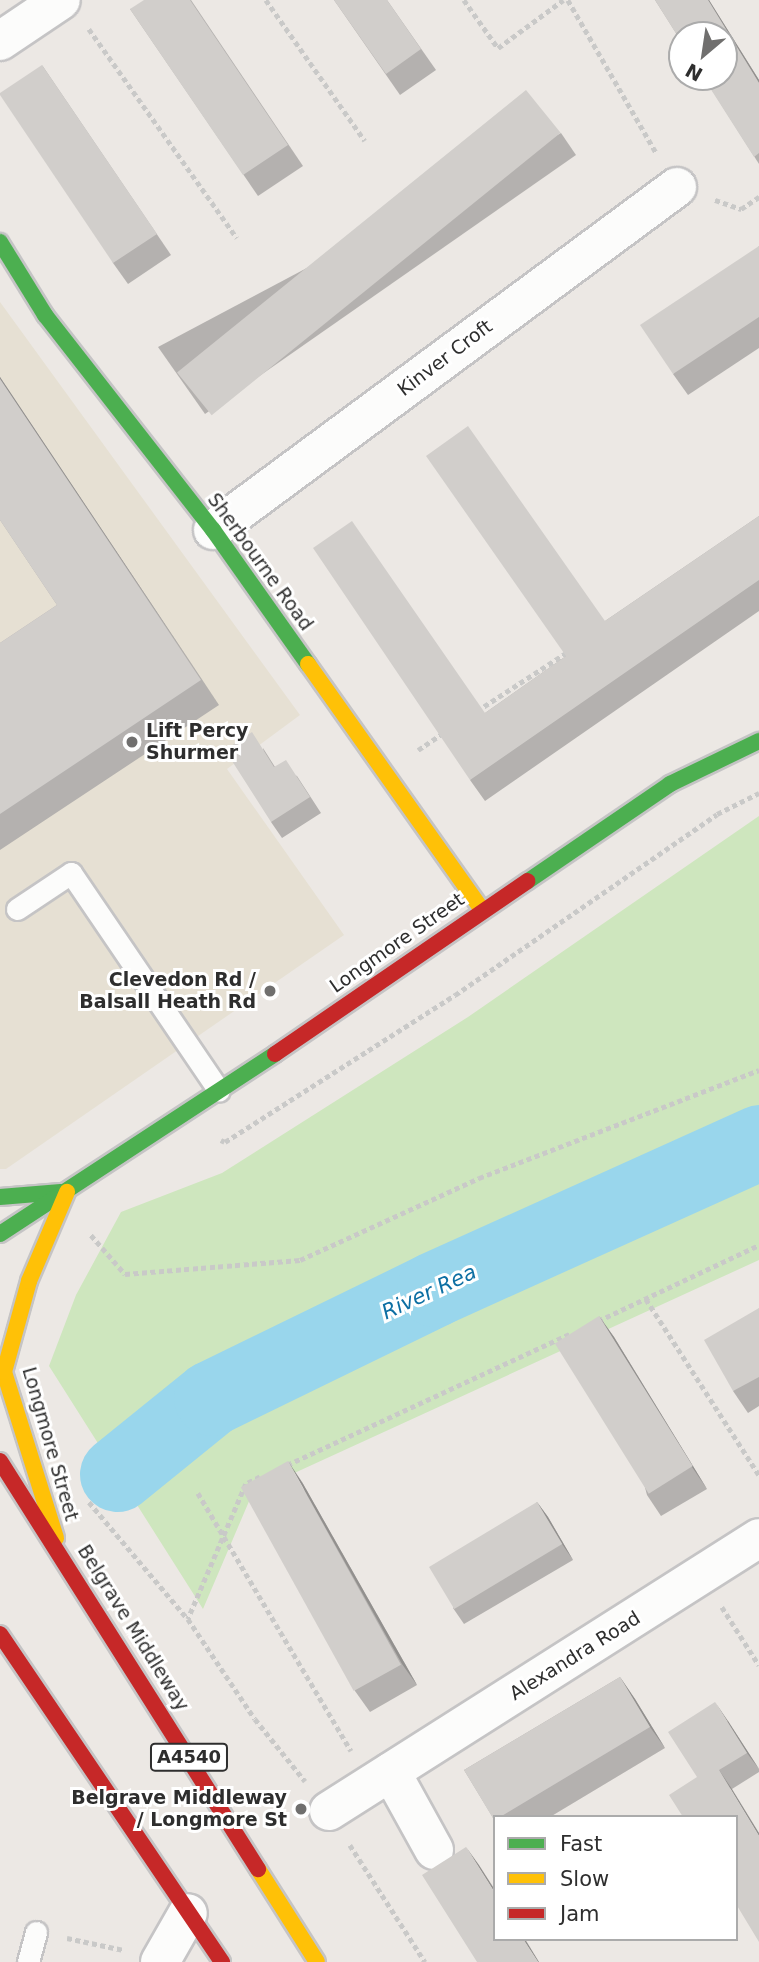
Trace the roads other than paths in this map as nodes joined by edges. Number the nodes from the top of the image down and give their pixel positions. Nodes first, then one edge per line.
1 (73, 11) edge
2 (0, 41) edge
3 (677, 187) road end
4 (0, 242) edge
5 (213, 530) junction
6 (759, 741) edge
7 (17, 909) dead end
8 (482, 909) junction
9 (219, 1091) junction
10 (67, 1192) junction
11 (0, 1197) edge
12 (0, 1234) edge
13 (0, 1461) edge
14 (759, 1538) edge
15 (60, 1551) junction
16 (0, 1634) edge
17 (380, 1779) junction
18 (329, 1811) road end
19 (435, 1850) dead end
20 (188, 1913) junction
21 (36, 1932) road end
22 (161, 1960) edge
23 (28, 1962) edge
24 (222, 1962) edge
25 (317, 1962) edge

1 - 2 street
3 - 5 street, Kinver Croft
4 - 5 main road, Sherbourne Road
5 - 8 main road, Sherbourne Road
6 - 8 main road, Longmore Street
7 - 9 lane
8 - 9 main road, Longmore Street
9 - 10 main road, Longmore Street
10 - 11 main road, Longmore Street
10 - 12 main road, Longmore Street
10 - 15 main road, Longmore Street
13 - 15 main road, Belgrave Middleway / A4540
14 - 17 street, Alexandra Road
15 - 25 main road, Belgrave Middleway / A4540
16 - 20 main road
17 - 18 street, Alexandra Road
17 - 19 street
20 - 22 street
20 - 24 main road
21 - 23 lane

